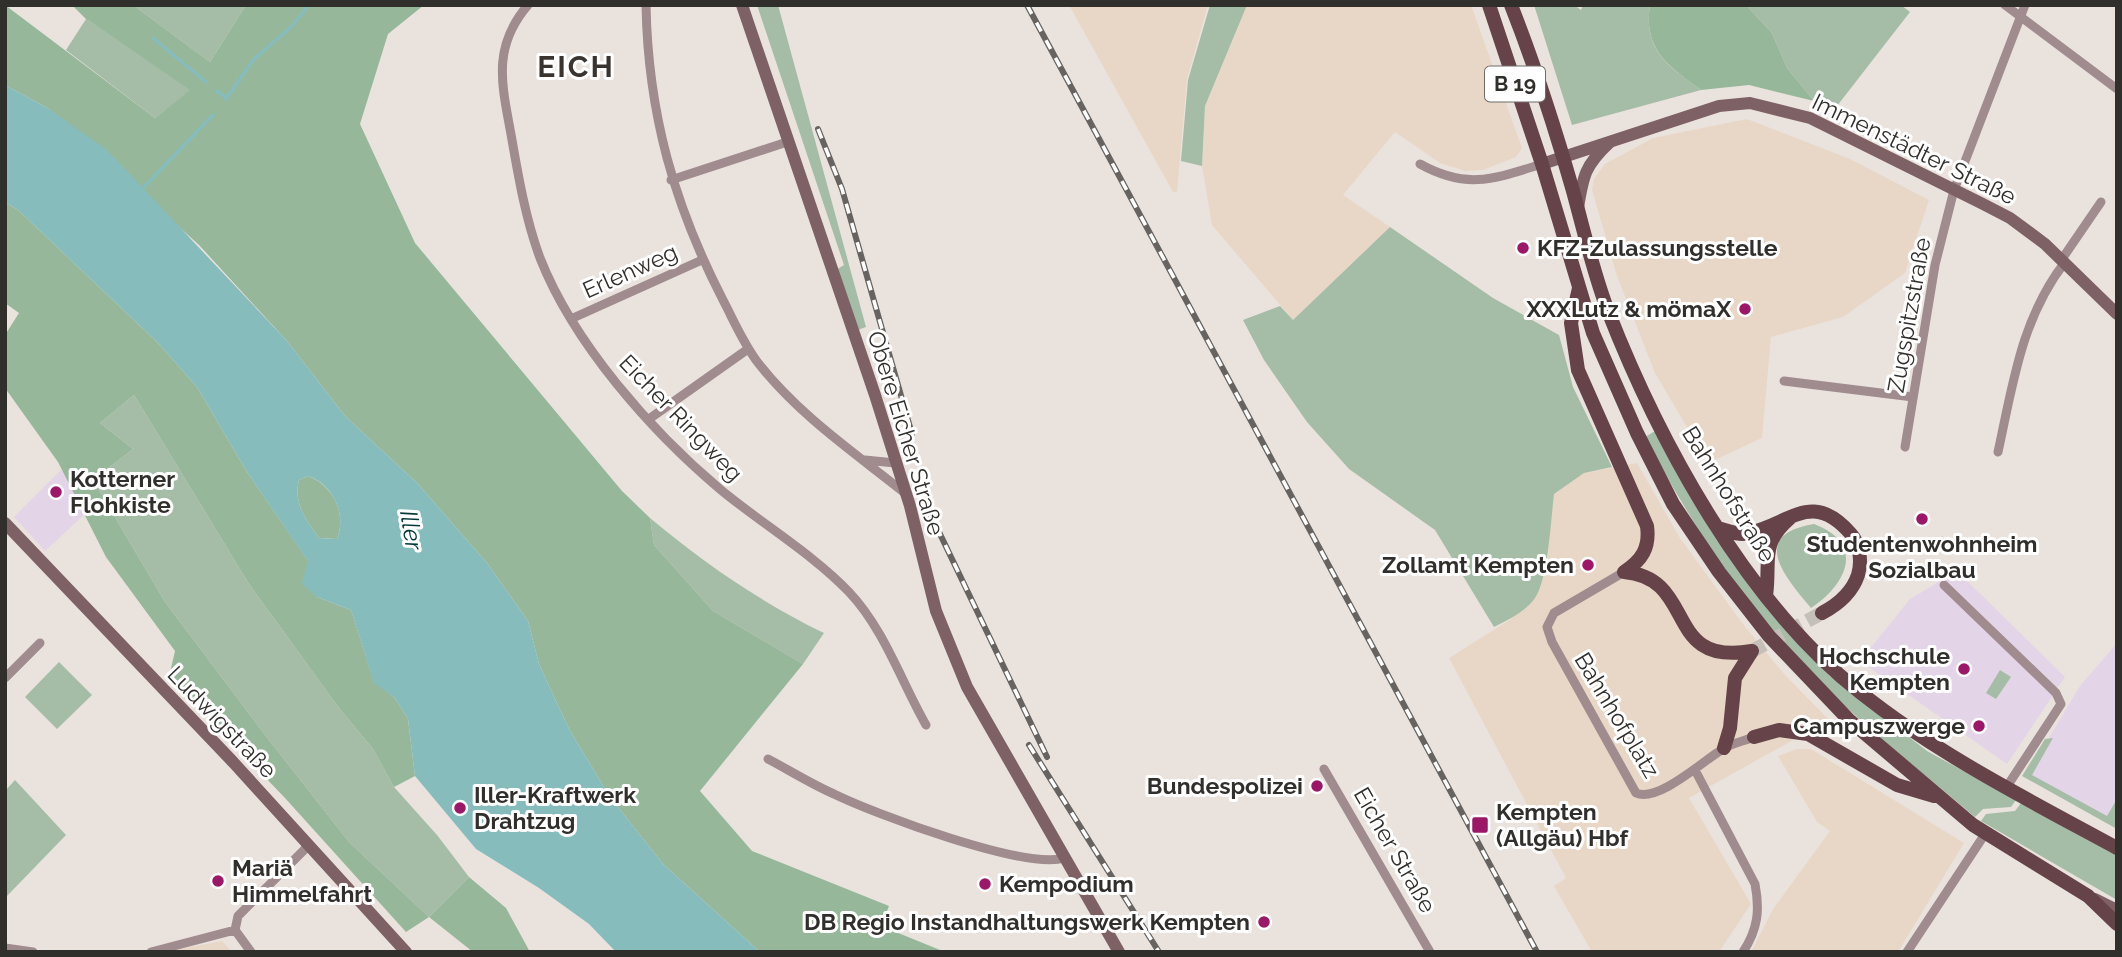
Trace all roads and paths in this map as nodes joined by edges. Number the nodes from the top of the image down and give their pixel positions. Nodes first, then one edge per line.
1 (528, 5) edge
2 (646, 5) edge
3 (741, 5) edge
4 (1489, 5) edge
5 (1511, 5) edge
6 (2005, 5) edge
7 (2025, 5) edge
8 (2020, 16) junction
9 (2115, 84) edge
10 (1614, 138) junction
11 (787, 142) junction
12 (1563, 157) junction
13 (1542, 163) junction
14 (1420, 164) dead end
15 (671, 180) junction
16 (1954, 190) junction
17 (2101, 202) dead end
18 (1578, 209) junction
19 (702, 260) junction
20 (2063, 260) junction
21 (1579, 288) junction
22 (2117, 314) edge
23 (573, 318) junction
24 (748, 349) junction
25 (1784, 381) dead end
26 (1913, 397) junction
27 (649, 419) junction
28 (1905, 447) dead end
29 (1998, 452) dead end
30 (863, 459) junction
31 (895, 463) junction
32 (906, 494) junction
33 (1796, 513) junction
34 (5, 523) edge
35 (1718, 528) junction
36 (1625, 572) junction
37 (1944, 585) dead end
38 (1766, 596) junction
39 (1822, 613) tunnel mouth
40 (40, 643) dead end
41 (5, 678) edge
42 (926, 724) dead end
43 (1754, 737) joint
44 (1724, 748) junction
45 (768, 759) dead end
46 (1324, 769) dead end
47 (1695, 770) junction
48 (2006, 788) junction
49 (1935, 796) junction
50 (1985, 834) junction
51 (309, 845) junction
52 (2117, 848) edge
53 (1064, 858) junction
54 (2088, 896) junction
55 (2117, 910) edge
56 (2117, 924) edge
57 (235, 930) junction
58 (5, 948) edge
59 (33, 952) edge
60 (151, 952) edge
61 (251, 952) edge
62 (406, 952) edge
63 (1119, 952) edge
64 (1430, 952) edge
65 (1743, 952) edge
66 (1907, 952) edge

1 - 23 street, Eicher Ringweg
2 - 15 street
3 - 11 street, Obere Eicher Straße
4 - 13 main road, Bahnhofstraße / B 19
5 - 12 main road, Bahnhofstraße / B 19
6 - 8 street
7 - 8 street, Zugspitzstraße
8 - 9 street
8 - 16 street, Zugspitzstraße
10 - 12 street, Immenstädter Straße
10 - 16 street, Immenstädter Straße
10 - 18 street
11 - 15 street
11 - 31 street, Obere Eicher Straße
12 - 13 street, Immenstädter Straße
12 - 18 main road, Bahnhofstraße
13 - 14 street
13 - 21 main road, Bahnhofstraße
15 - 19 street
16 - 20 street, Immenstädter Straße
16 - 26 street, Zugspitzstraße
17 - 20 street
18 - 35 main road, Bahnhofstraße
19 - 23 street, Erlenweg
19 - 24 street
20 - 22 street, Immenstädter Straße
20 - 29 street
21 - 36 main road
21 - 49 main road, Bahnhofstraße
23 - 27 street, Eicher Ringweg
24 - 27 street
24 - 30 street
25 - 26 street
26 - 28 street, Zugspitzstraße
27 - 42 street, Eicher Ringweg
30 - 31 street
30 - 32 street
31 - 32 street, Obere Eicher Straße
32 - 53 street, Obere Eicher Straße
33 - 35 main road
33 - 38 main road
33 - 39 main road
34 - 51 street, Ludwigstraße
35 - 38 main road, Bahnhofstraße
36 - 44 main road
36 - 47 street, Bahnhofplatz
37 - 48 street
38 - 48 main road, Bahnhofstraße
40 - 41 street
43 - 44 street, Bahnhofplatz
43 - 49 main road
44 - 47 street, Bahnhofplatz
45 - 53 street
46 - 64 street, Eicher Straße
47 - 65 street
48 - 52 main road, Bahnhofstraße
49 - 50 main road, Bahnhofstraße
50 - 54 main road, Bahnhofstraße
50 - 66 street
51 - 57 street
51 - 62 street, Ludwigstraße
53 - 63 street
54 - 55 street, Bahnhofstraße
54 - 56 main road
57 - 60 street
57 - 61 street
58 - 59 street

